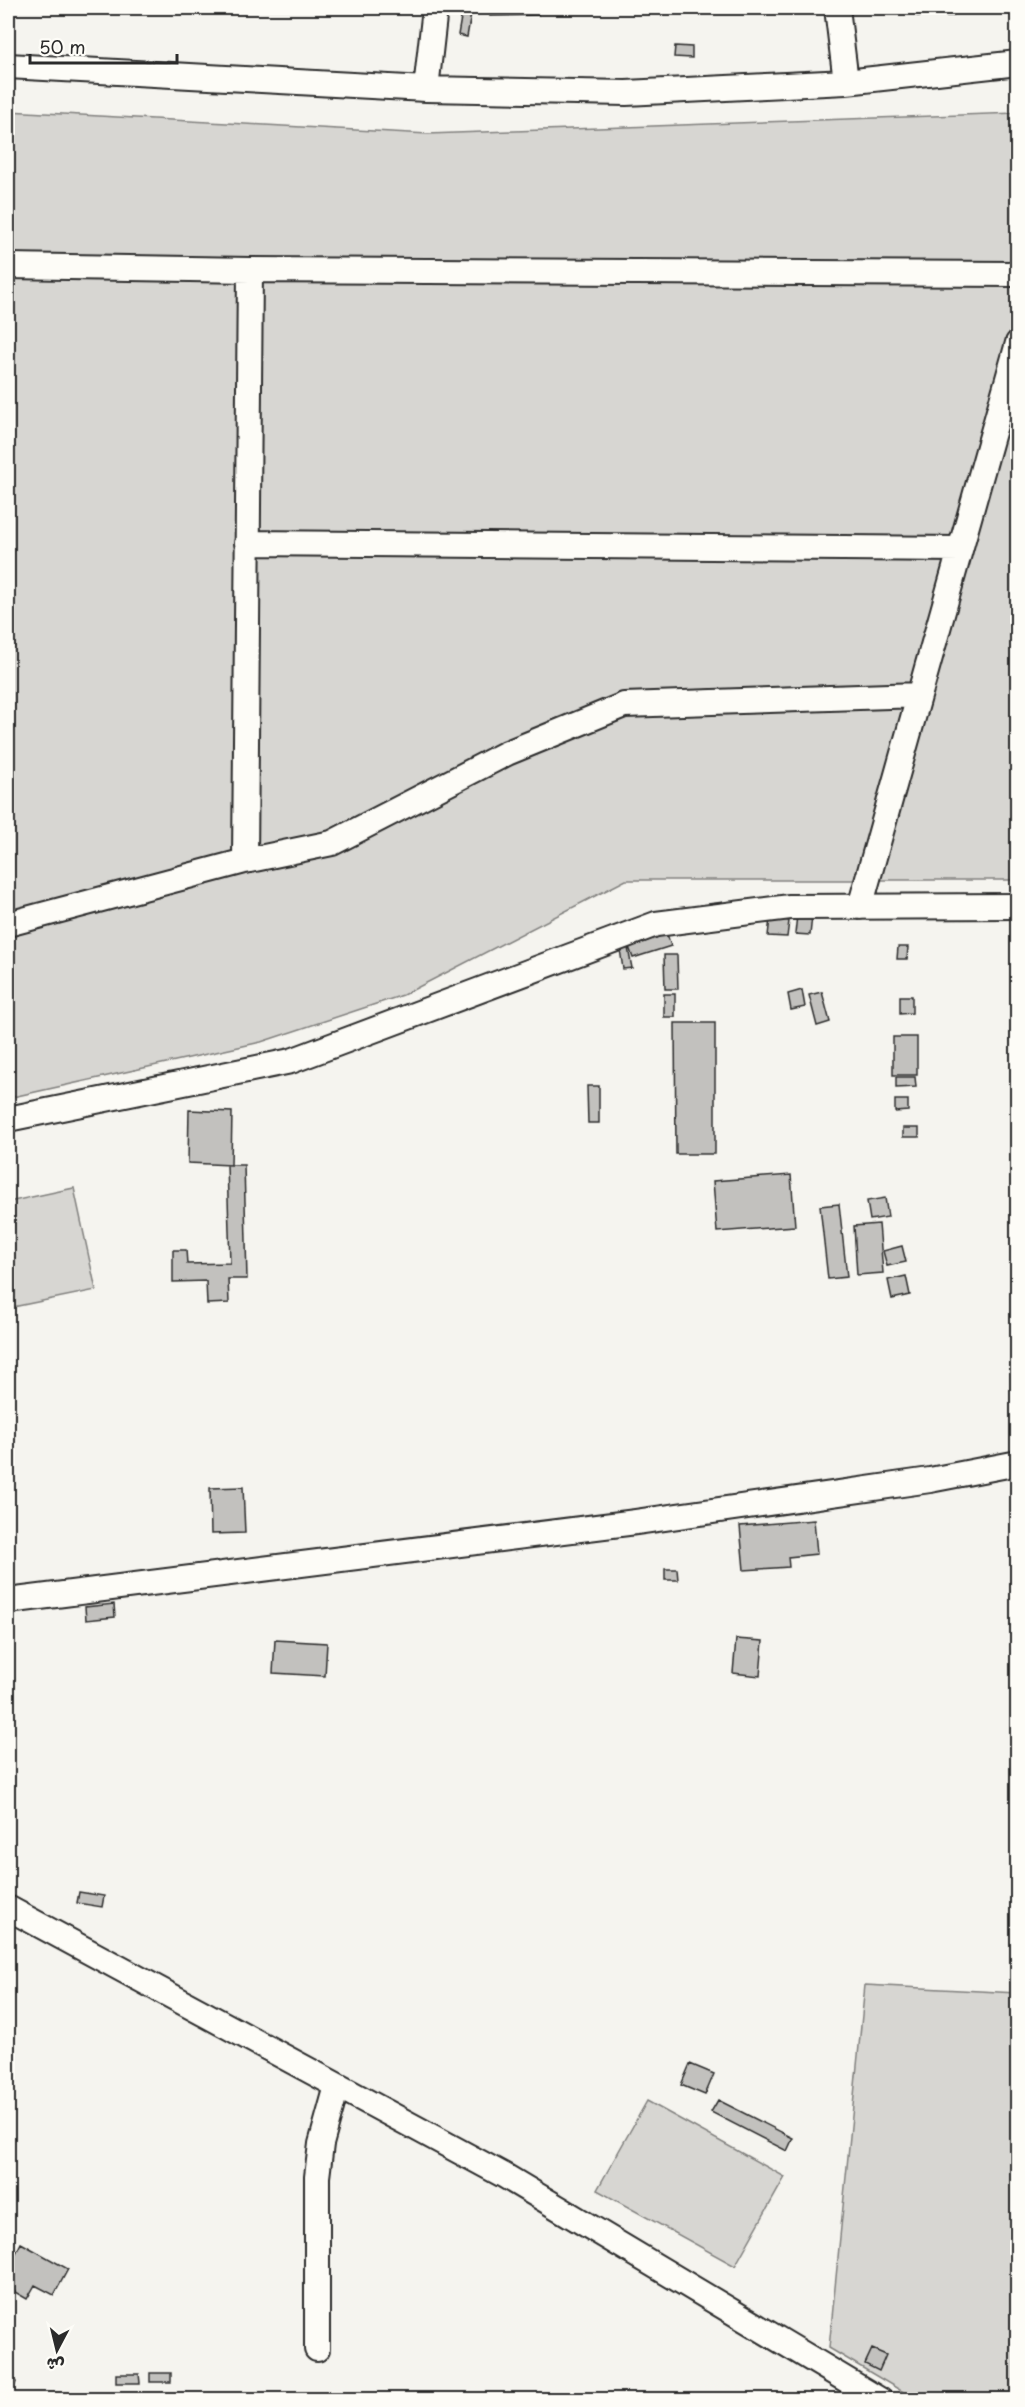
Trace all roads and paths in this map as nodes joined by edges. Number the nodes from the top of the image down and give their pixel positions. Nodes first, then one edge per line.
1 (435, 8) edge
2 (837, 8) edge
3 (1017, 63) edge
4 (8, 66) edge
5 (846, 82) junction
6 (426, 89) junction
7 (8, 266) edge
8 (250, 270) junction
9 (1017, 274) edge
10 (1017, 343) edge
11 (247, 543) junction
12 (960, 549) junction
13 (919, 695) junction
14 (245, 861) junction
15 (1017, 906) edge
16 (860, 907) junction
17 (8, 924) edge
18 (8, 1119) edge
19 (1017, 1463) edge
20 (8, 1600) edge
21 (8, 1908) edge
22 (337, 2086) junction
23 (317, 2349) dead end
24 (880, 2400) edge

1 - 6 street
2 - 5 street
3 - 5 street
4 - 6 street
5 - 6 street
7 - 8 street
8 - 9 street
8 - 11 street
10 - 12 street
11 - 12 street
11 - 14 street
12 - 13 street
13 - 14 street
13 - 16 street
14 - 17 street
15 - 16 street
16 - 18 street
19 - 20 street
21 - 22 street
22 - 23 street
22 - 24 street

